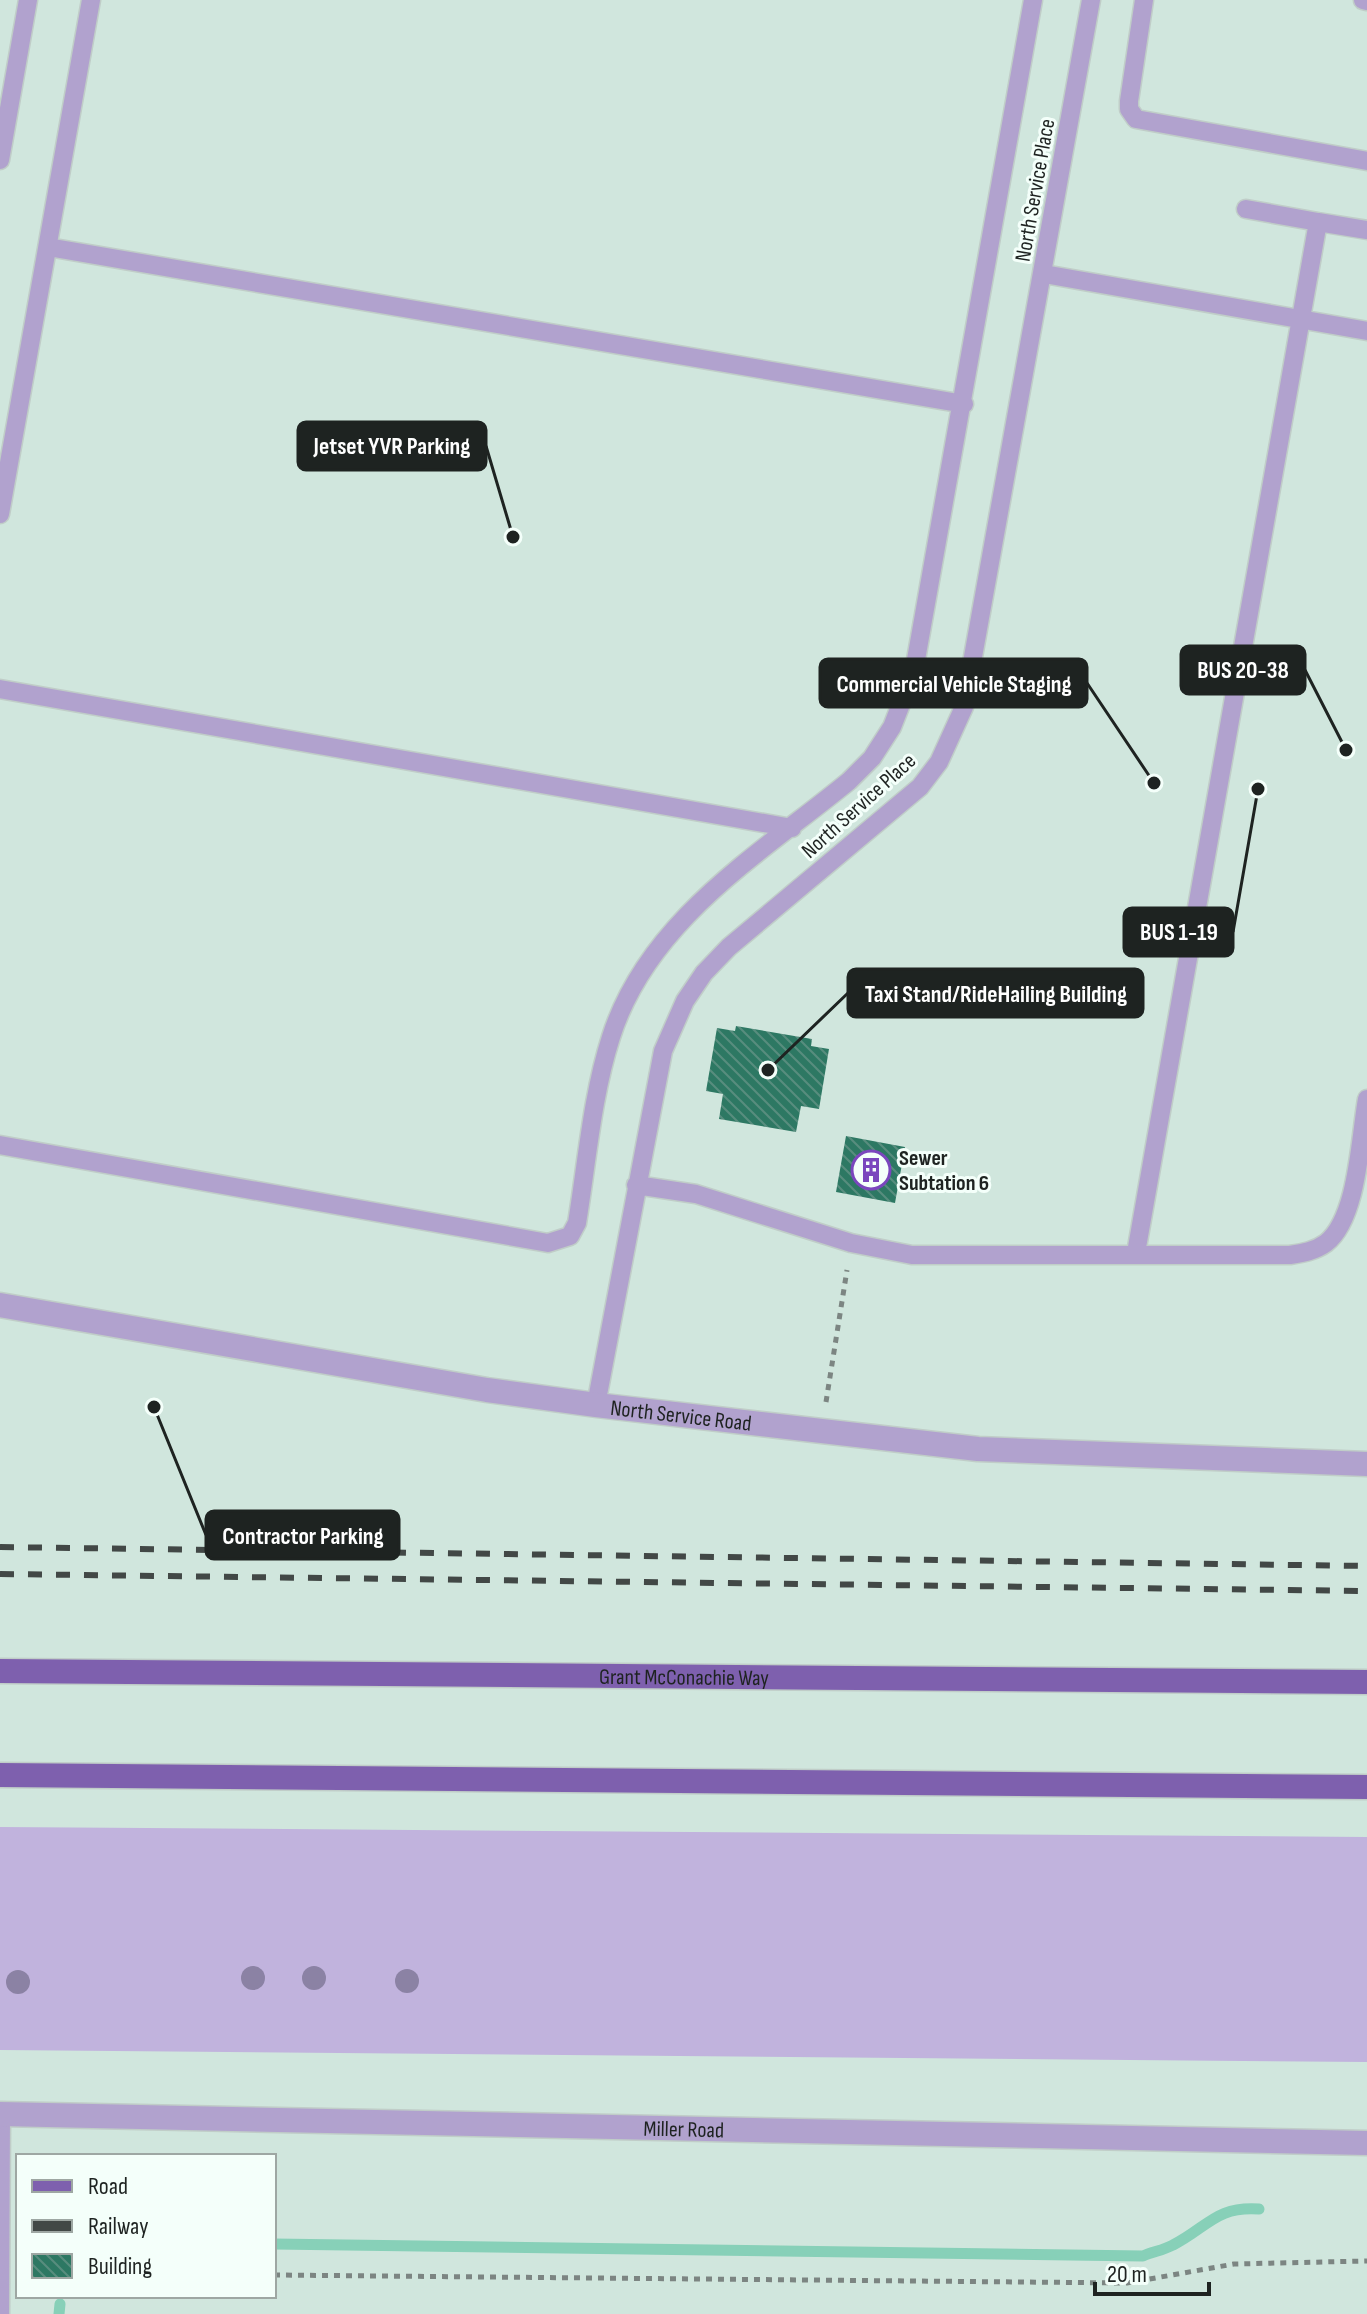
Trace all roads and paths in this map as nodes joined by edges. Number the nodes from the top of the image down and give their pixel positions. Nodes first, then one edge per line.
1 (28, 0) edge
2 (91, 0) edge
3 (1033, 0) edge
4 (1091, 0) edge
5 (1144, 0) edge
6 (0, 160) edge
7 (1367, 161) edge
8 (1246, 209) dead end
9 (1318, 222) junction
10 (1367, 230) edge
11 (48, 247) junction
12 (1044, 274) junction
13 (1303, 320) junction
14 (1367, 331) edge
15 (964, 404) junction
16 (0, 514) edge
17 (0, 689) edge
18 (792, 828) junction
19 (1367, 1099) edge
20 (0, 1145) edge
21 (636, 1185) junction
22 (851, 1243) junction
23 (1136, 1253) junction
24 (0, 1305) edge
25 (596, 1405) junction
26 (822, 1431) junction
27 (1367, 1464) edge
28 (0, 1671) edge
29 (1367, 1682) edge
30 (0, 1775) edge
31 (1367, 1787) edge
32 (0, 2114) edge
33 (1367, 2143) edge
34 (1367, 2261) edge
35 (276, 2275) edge
36 (0, 2314) edge

1 - 6 lane
2 - 11 lane
3 - 15 lane
4 - 12 lane, North Service Place
5 - 7 lane
8 - 9 lane
9 - 10 lane
9 - 13 lane
11 - 15 lane
11 - 16 lane
12 - 13 lane
12 - 21 lane, North Service Place
13 - 14 lane
13 - 23 lane
15 - 18 lane
17 - 18 lane
18 - 20 lane
19 - 23 lane
21 - 22 lane
21 - 25 lane, North Service Place
22 - 23 lane
22 - 26 path
24 - 25 street, North Service Road
25 - 26 street, North Service Road
26 - 27 street, North Service Road
28 - 29 main road, Grant McConachie Way
30 - 31 main road
32 - 33 street, Miller Road
32 - 36 lane
34 - 35 path

